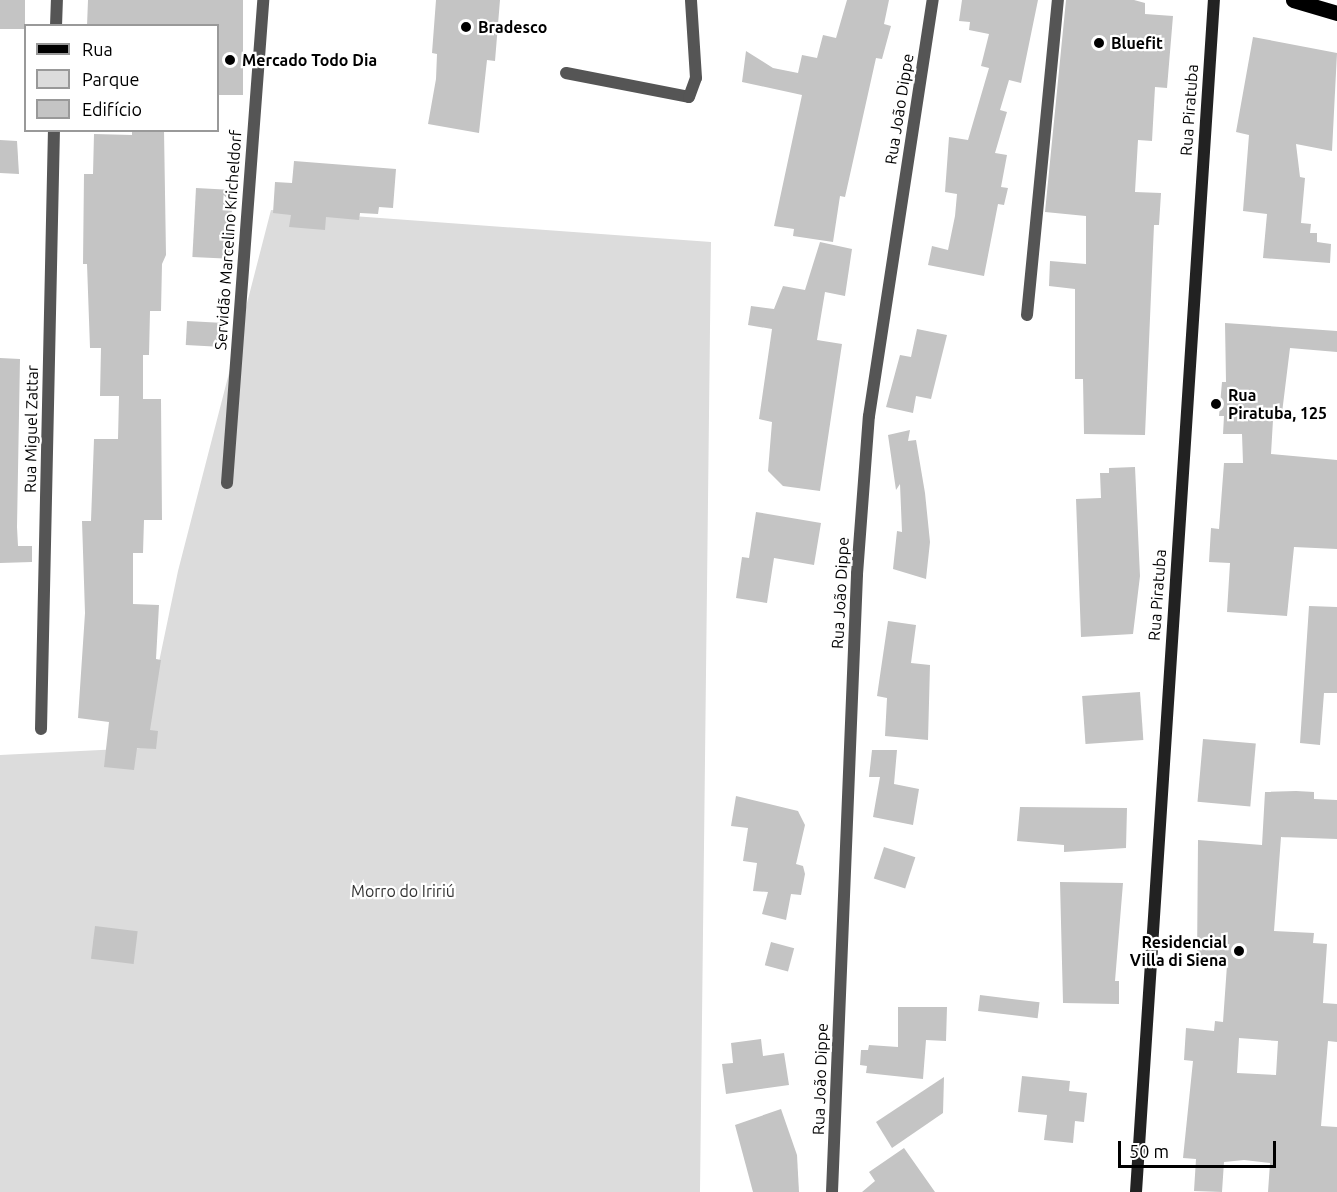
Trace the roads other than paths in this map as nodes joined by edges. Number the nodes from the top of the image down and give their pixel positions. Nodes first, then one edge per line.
1 (57, 0) edge
2 (263, 0) edge
3 (691, 0) edge
4 (933, 0) edge
5 (1058, 0) edge
6 (1214, 0) edge
7 (1293, 0) edge
8 (1337, 14) edge
9 (56, 24) edge
10 (566, 73) dead end
11 (54, 132) edge
12 (1027, 315) dead end
13 (227, 483) dead end
14 (41, 729) dead end
15 (832, 1192) edge
16 (1136, 1192) edge

1 - 9 street
2 - 13 street, Servidão Marcelino Kricheldorf
3 - 10 street
4 - 15 street, Rua João Dippe
5 - 12 street
6 - 16 main road, Rua Piratuba
7 - 8 main road
11 - 14 street, Rua Miguel Zattar

